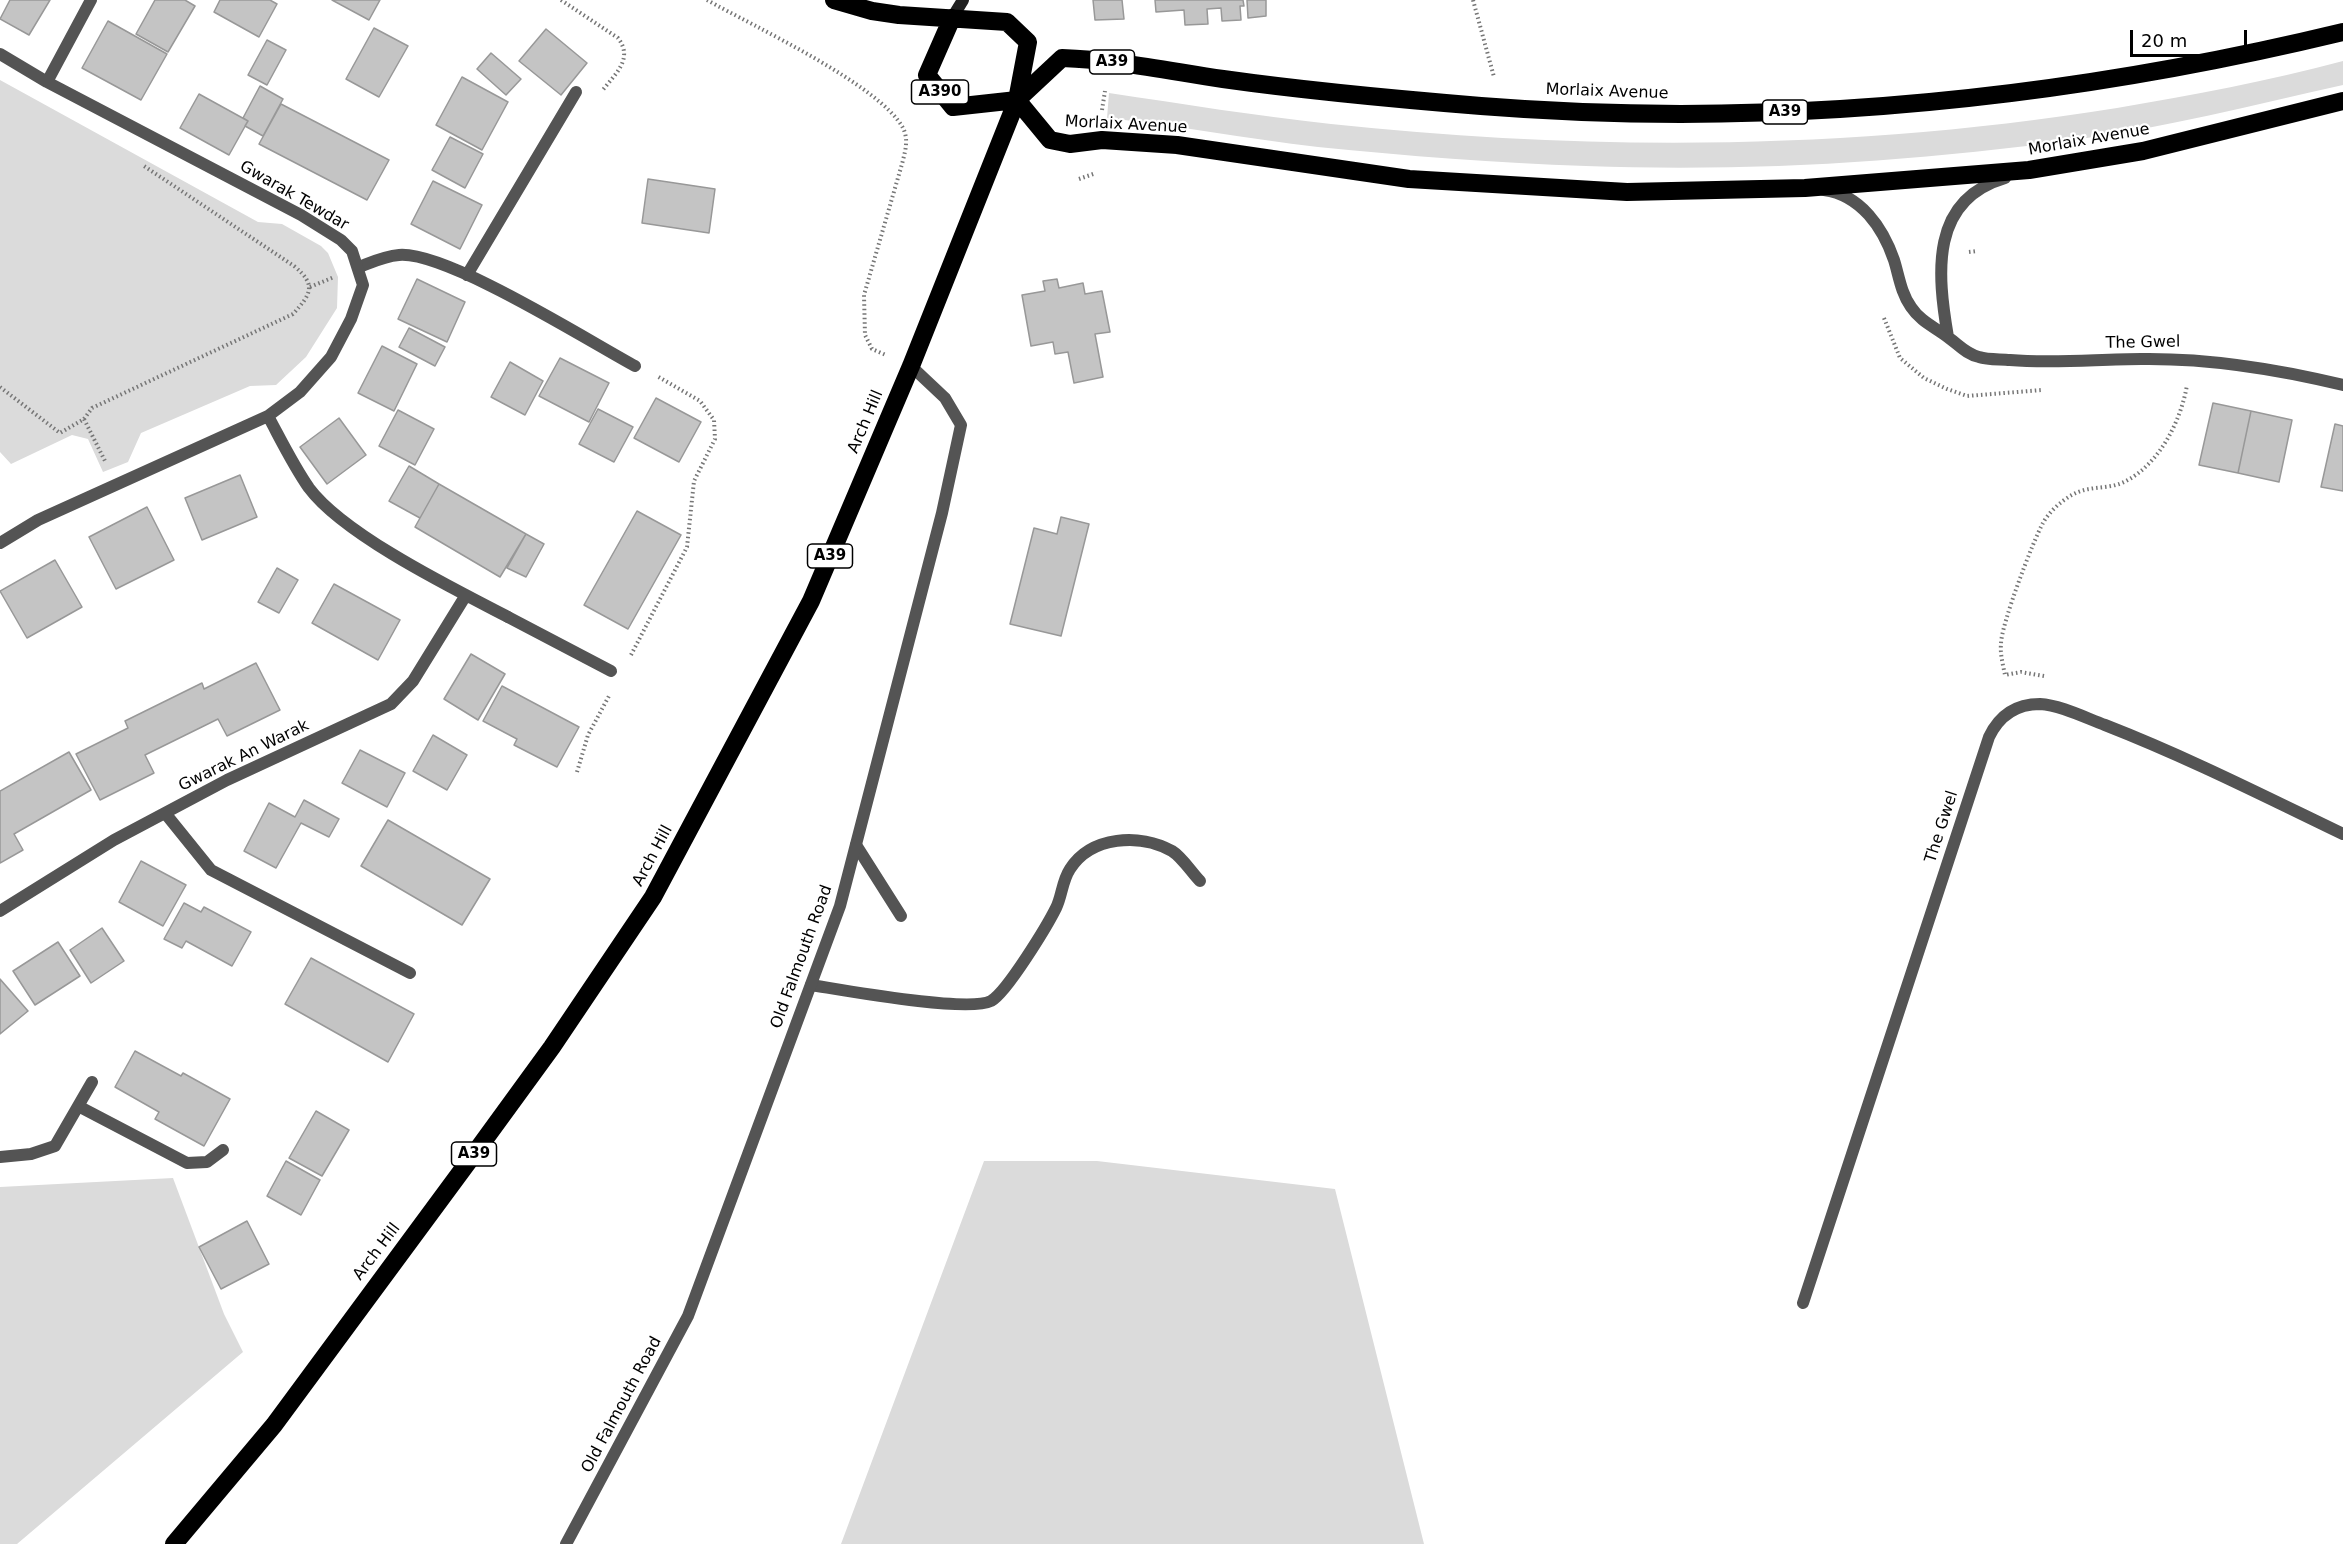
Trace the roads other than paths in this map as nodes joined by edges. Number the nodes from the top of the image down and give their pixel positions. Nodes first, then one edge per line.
1 (91, 0) edge
2 (834, 0) edge
3 (963, 0) edge
4 (952, 18) junction
5 (2343, 32) edge
6 (0, 54) edge
7 (47, 82) junction
8 (576, 92) road end
9 (1017, 100) junction
10 (2343, 101) edge
11 (2029, 170) junction
12 (1805, 188) junction
13 (359, 267) junction
14 (466, 275) junction
15 (1948, 337) junction
16 (634, 366) road end
17 (911, 366) junction
18 (2343, 386) edge
19 (268, 416) junction
20 (0, 543) edge
21 (466, 595) junction
22 (611, 671) dead end
23 (165, 813) junction
24 (2343, 834) edge
25 (856, 845) junction
26 (1200, 881) dead end
27 (0, 911) edge
28 (901, 916) dead end
29 (410, 973) dead end
30 (810, 985) junction
31 (92, 1082) dead end
32 (80, 1107) junction
33 (223, 1150) dead end
34 (0, 1157) edge
35 (1803, 1303) dead end
36 (174, 1544) edge
37 (566, 1544) edge

1 - 7 street
2 - 4 highway
3 - 4 street
4 - 9 highway
4 - 9 highway, A390
5 - 9 highway, Morlaix Avenue / A39
6 - 7 street, Gwarak Tewdar
7 - 13 street, Gwarak Tewdar
8 - 14 street
9 - 12 highway, Morlaix Avenue
9 - 17 highway, Arch Hill / A39
10 - 11 highway, Morlaix Avenue
11 - 12 highway, Morlaix Avenue
11 - 15 street
12 - 15 street, The Gwel
13 - 14 street
13 - 19 street
14 - 16 street
15 - 18 street, The Gwel
17 - 25 street, Old Falmouth Road
17 - 36 highway, Arch Hill / A39
19 - 20 street
19 - 21 street
21 - 22 street
21 - 23 street, Gwarak An Warak
23 - 27 street, Gwarak An Warak
23 - 29 street
24 - 35 street, The Gwel
25 - 28 street
25 - 30 street, Old Falmouth Road
26 - 30 street
30 - 37 street, Old Falmouth Road
31 - 32 street
32 - 33 street
32 - 34 street

